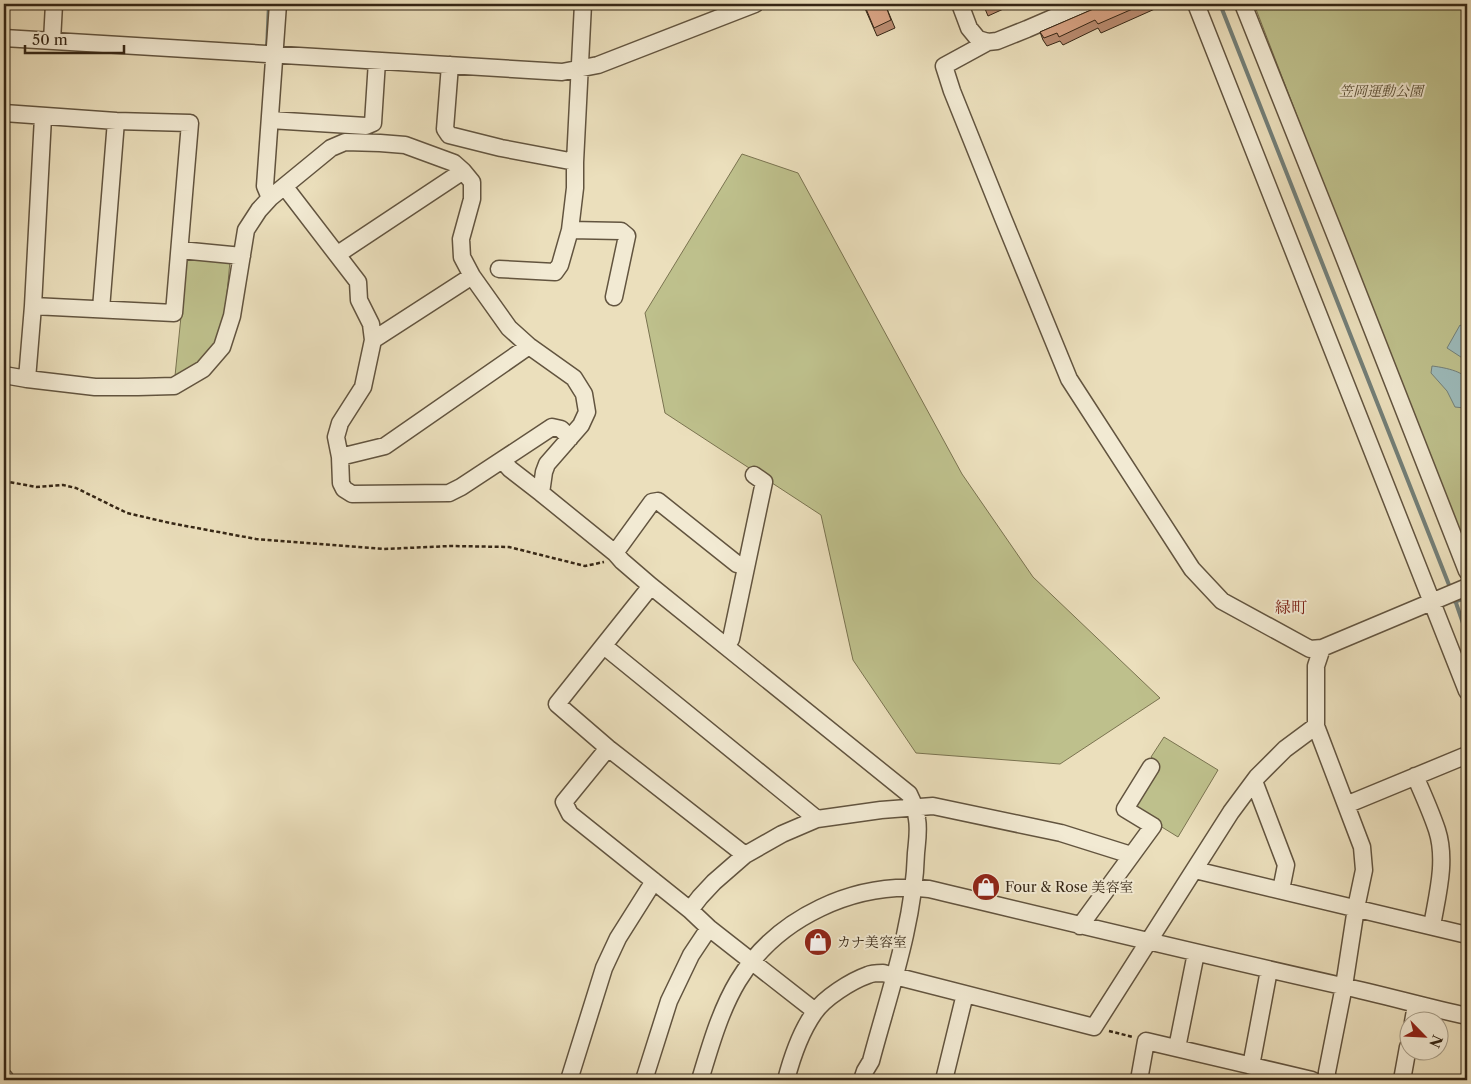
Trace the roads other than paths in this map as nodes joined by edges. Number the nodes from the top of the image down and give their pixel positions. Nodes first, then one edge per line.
1 (54, 4) edge
2 (278, 4) edge
3 (583, 4) edge
4 (756, 4) edge
5 (960, 4) edge
6 (1085, 4) edge
7 (1196, 4) edge
8 (1243, 4) edge
9 (4, 38) edge
10 (52, 41) junction
11 (988, 42) junction
12 (274, 54) junction
13 (377, 60) junction
14 (450, 65) junction
15 (579, 70) junction
16 (4, 114) edge
17 (43, 117) junction
18 (270, 120) junction
19 (116, 121) junction
20 (575, 162) junction
21 (463, 171) junction
22 (285, 187) junction
23 (270, 198) junction
24 (570, 230) junction
25 (180, 250) junction
26 (338, 254) junction
27 (242, 256) junction
28 (499, 269) dead end
29 (472, 276) junction
30 (614, 297) dead end
31 (33, 306) junction
32 (101, 309) junction
33 (374, 340) junction
34 (530, 346) junction
35 (4, 376) edge
36 (27, 379) junction
37 (570, 438) junction
38 (340, 457) junction
39 (502, 460) junction
40 (754, 474) dead end
41 (541, 493) junction
42 (614, 553) junction
43 (746, 566) junction
44 (1466, 582) edge
45 (651, 586) junction
46 (1436, 600) junction
47 (604, 646) junction
48 (726, 646) junction
49 (1322, 648) junction
50 (1467, 691) edge
51 (1316, 726) junction
52 (608, 748) junction
53 (1467, 755) edge
54 (1151, 766) dead end
55 (1416, 776) junction
56 (1254, 781) junction
57 (1346, 805) junction
58 (915, 808) junction
59 (817, 819) junction
60 (745, 855) junction
61 (1132, 855) junction
62 (1195, 870) junction
63 (654, 881) junction
64 (914, 887) junction
65 (1281, 890) junction
66 (1356, 908) junction
67 (690, 910) junction
68 (1080, 926) junction
69 (1432, 926) junction
70 (709, 928) junction
71 (1467, 935) edge
72 (1149, 941) junction
73 (1196, 953) junction
74 (752, 960) junction
75 (1269, 970) junction
76 (894, 977) junction
77 (1344, 986) junction
78 (965, 994) junction
79 (1416, 1004) junction
80 (815, 1011) junction
81 (1415, 1012) edge
82 (1467, 1016) edge
83 (1177, 1048) junction
84 (1405, 1062) edge
85 (1257, 1072) edge
86 (4, 1077) edge
87 (6, 1080) edge
88 (569, 1080) edge
89 (644, 1080) edge
90 (700, 1080) edge
91 (786, 1080) edge
92 (862, 1080) edge
93 (944, 1080) edge
94 (1139, 1080) edge
95 (1312, 1080) edge
96 (1327, 1080) edge
97 (1402, 1080) edge

1 - 10 street
2 - 12 street
3 - 15 street
4 - 15 street
5 - 11 street
6 - 11 street
7 - 46 street
8 - 44 street
9 - 10 street
10 - 12 street
11 - 49 street
12 - 13 street
12 - 18 street
13 - 14 street
13 - 18 street
14 - 15 street
14 - 20 street
15 - 20 street
16 - 17 street
17 - 19 street
17 - 31 street
18 - 23 street
19 - 25 street
19 - 32 street
20 - 24 street
21 - 22 street
21 - 26 street
21 - 29 street
22 - 23 street
22 - 26 street
23 - 27 street
24 - 28 street
24 - 30 street
25 - 27 street
25 - 32 street
26 - 33 street
27 - 36 street
29 - 33 street
29 - 34 street
31 - 32 street
31 - 36 street
33 - 38 street
34 - 37 street
34 - 38 street
35 - 36 street
37 - 39 street
37 - 41 street
38 - 39 street
39 - 41 street
40 - 43 street
41 - 42 street
42 - 43 street
42 - 45 street
43 - 48 street
44 - 46 street
45 - 47 street
45 - 48 street
46 - 49 street
46 - 50 street
47 - 52 street
47 - 59 street
48 - 58 street
49 - 51 street
51 - 56 street
51 - 57 street
52 - 60 street
52 - 63 street
53 - 55 street
54 - 61 street
55 - 57 street
55 - 69 street
56 - 62 street
56 - 65 street
57 - 66 street
58 - 59 street
58 - 61 street
58 - 64 street
59 - 60 street
60 - 67 street
61 - 68 street
62 - 65 street
62 - 72 street
63 - 67 street
63 - 88 street
64 - 68 street
64 - 74 street
64 - 76 street
65 - 66 street
66 - 69 street
66 - 77 street
67 - 70 street
68 - 72 street
69 - 71 street
70 - 74 street
70 - 89 street
72 - 73 street
72 - 78 street
73 - 75 street
73 - 83 street
74 - 80 street
74 - 90 street
75 - 77 street
75 - 85 street
76 - 78 street
76 - 80 street
76 - 92 street
77 - 79 street
77 - 96 street
78 - 93 street
79 - 81 street
79 - 82 street
80 - 91 street
83 - 85 street
83 - 94 street
84 - 97 street
85 - 95 street
86 - 87 street

